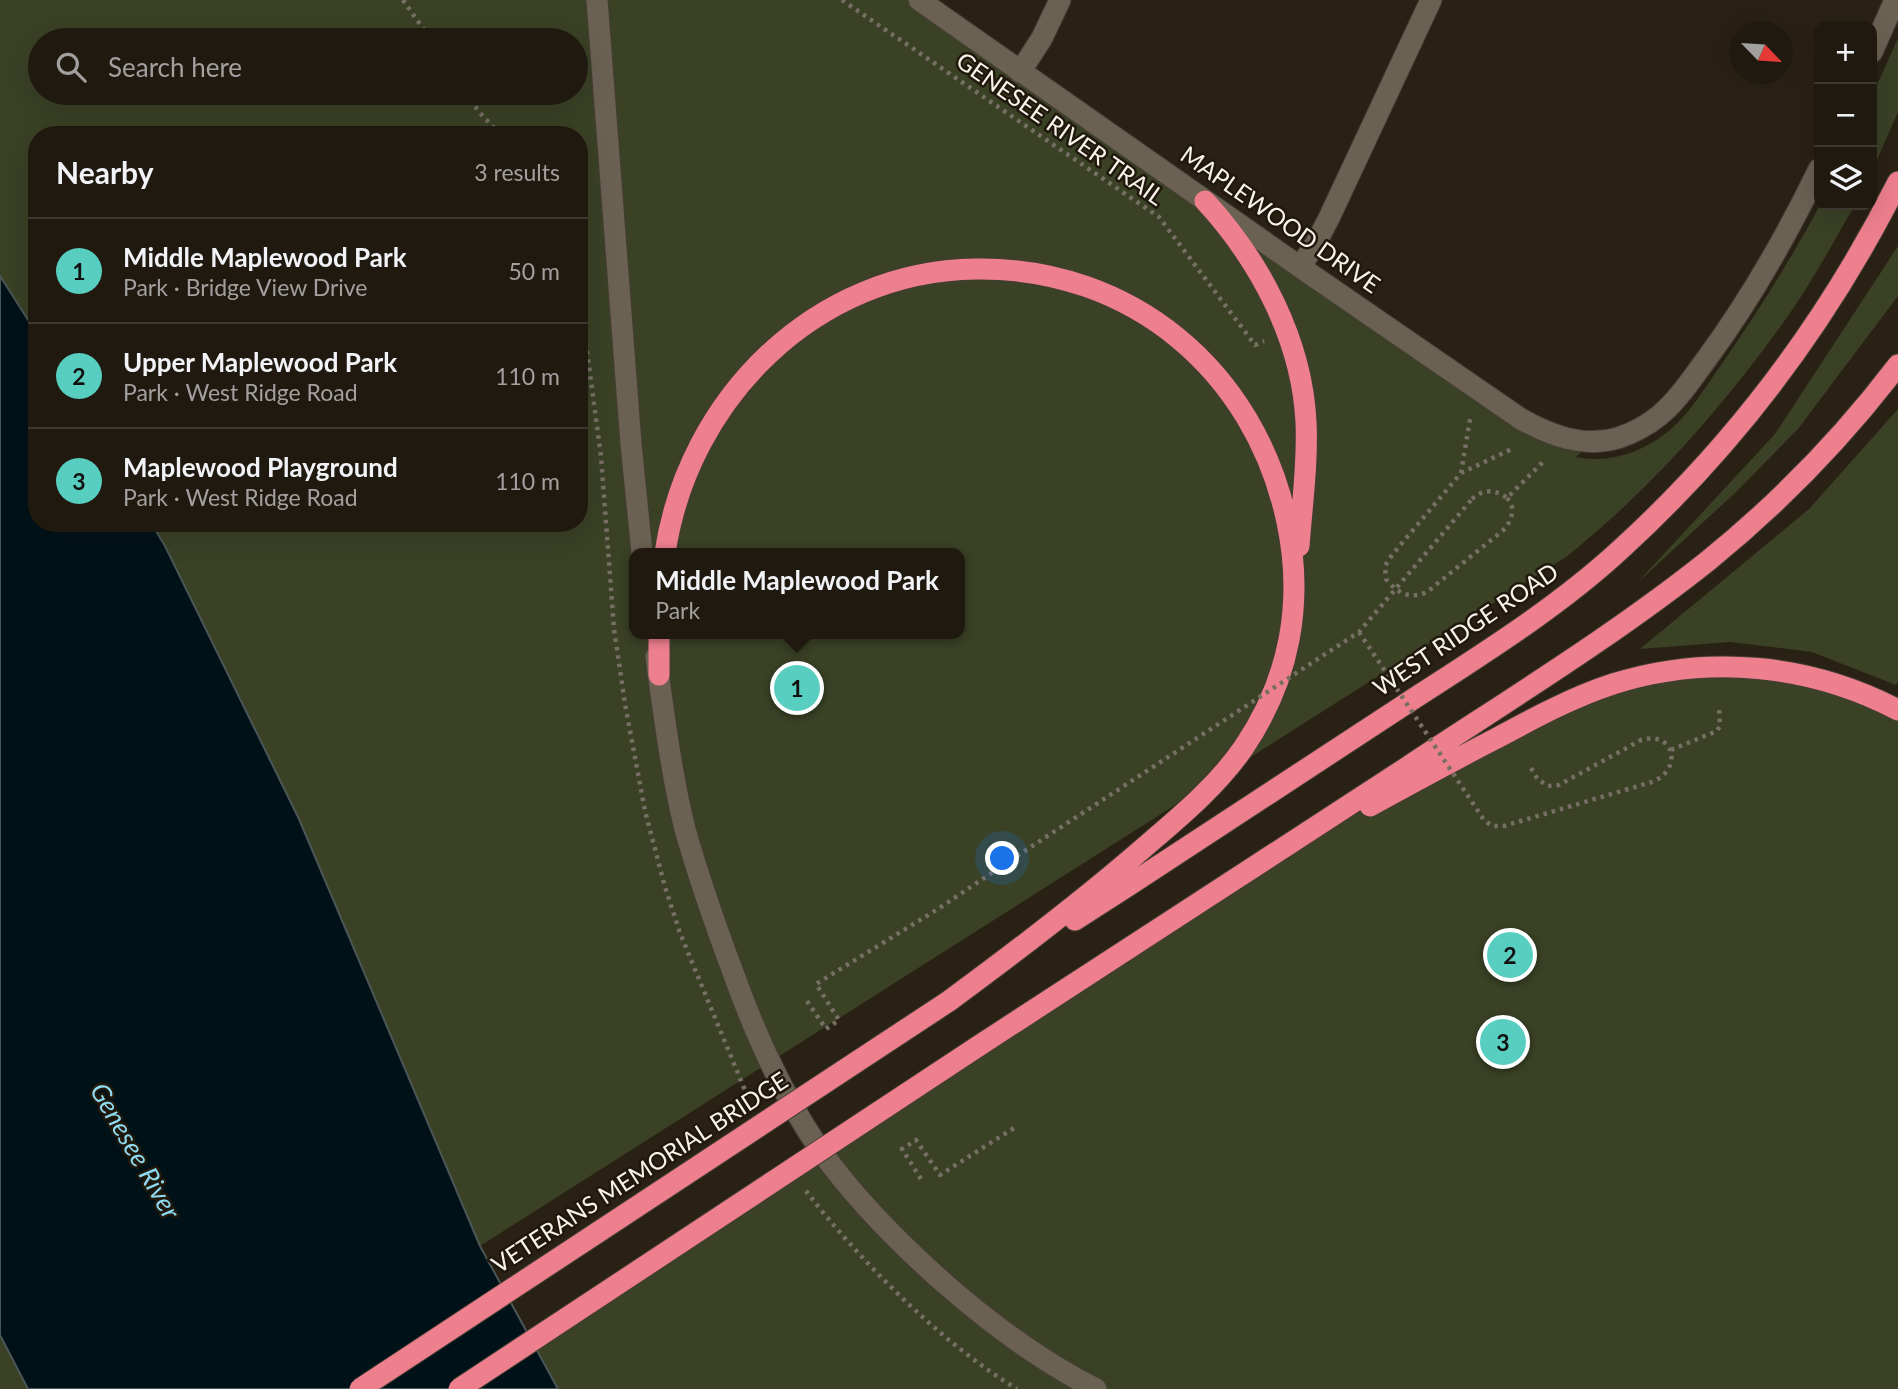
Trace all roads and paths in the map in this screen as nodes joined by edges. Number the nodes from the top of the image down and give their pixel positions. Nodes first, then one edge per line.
1 (403, 0) edge
2 (597, 0) edge
3 (842, 0) edge
4 (919, 0) edge
5 (1060, 0) edge
6 (1431, 0) edge
7 (1895, 0) edge
8 (423, 28) edge
9 (1877, 41) edge
10 (1020, 72) junction
11 (474, 105) edge
12 (492, 126) edge
13 (1814, 179) edge
14 (1898, 182) edge
15 (1205, 201) junction
16 (1300, 267) junction
17 (1286, 331) junction
18 (1898, 365) edge
19 (1459, 411) dead end
20 (1513, 449) dead end
21 (1535, 470) dead end
22 (1461, 473) junction
23 (1507, 498) junction
24 (641, 548) edge
25 (666, 548) edge
26 (1295, 608) junction
27 (1359, 632) junction
28 (654, 639) edge
29 (659, 639) edge
30 (659, 675) junction
31 (1719, 708) dead end
32 (1898, 709) edge
33 (1671, 750) junction
34 (1531, 768) dead end
35 (1218, 890) junction
36 (949, 1000) junction
37 (807, 1001) dead end
38 (1014, 1128) dead end
39 (922, 1179) dead end
40 (360, 1389) edge
41 (459, 1389) edge
42 (1096, 1389) edge

1 - 8 path
2 - 24 street
3 - 17 path, GENESEE RIVER TRAIL
4 - 10 street, MAPLEWOOD DRIVE
5 - 10 street
6 - 16 street
7 - 9 street
10 - 15 street, MAPLEWOOD DRIVE
11 - 12 path
13 - 16 street, MAPLEWOOD DRIVE
14 - 36 highway, WEST RIDGE ROAD
15 - 16 street, MAPLEWOOD DRIVE
15 - 17 highway
17 - 26 highway
18 - 35 highway
19 - 22 path
20 - 22 path
21 - 23 path
22 - 23 path
23 - 27 path, bridge
25 - 26 highway
26 - 36 highway
27 - 33 path, bridge
27 - 37 path, bridge
28 - 30 street
29 - 30 highway
30 - 42 street
31 - 33 path
32 - 35 highway
33 - 34 path
35 - 41 highway, bridge
36 - 40 highway, VETERANS MEMORIAL BRIDGE, bridge
38 - 39 path

